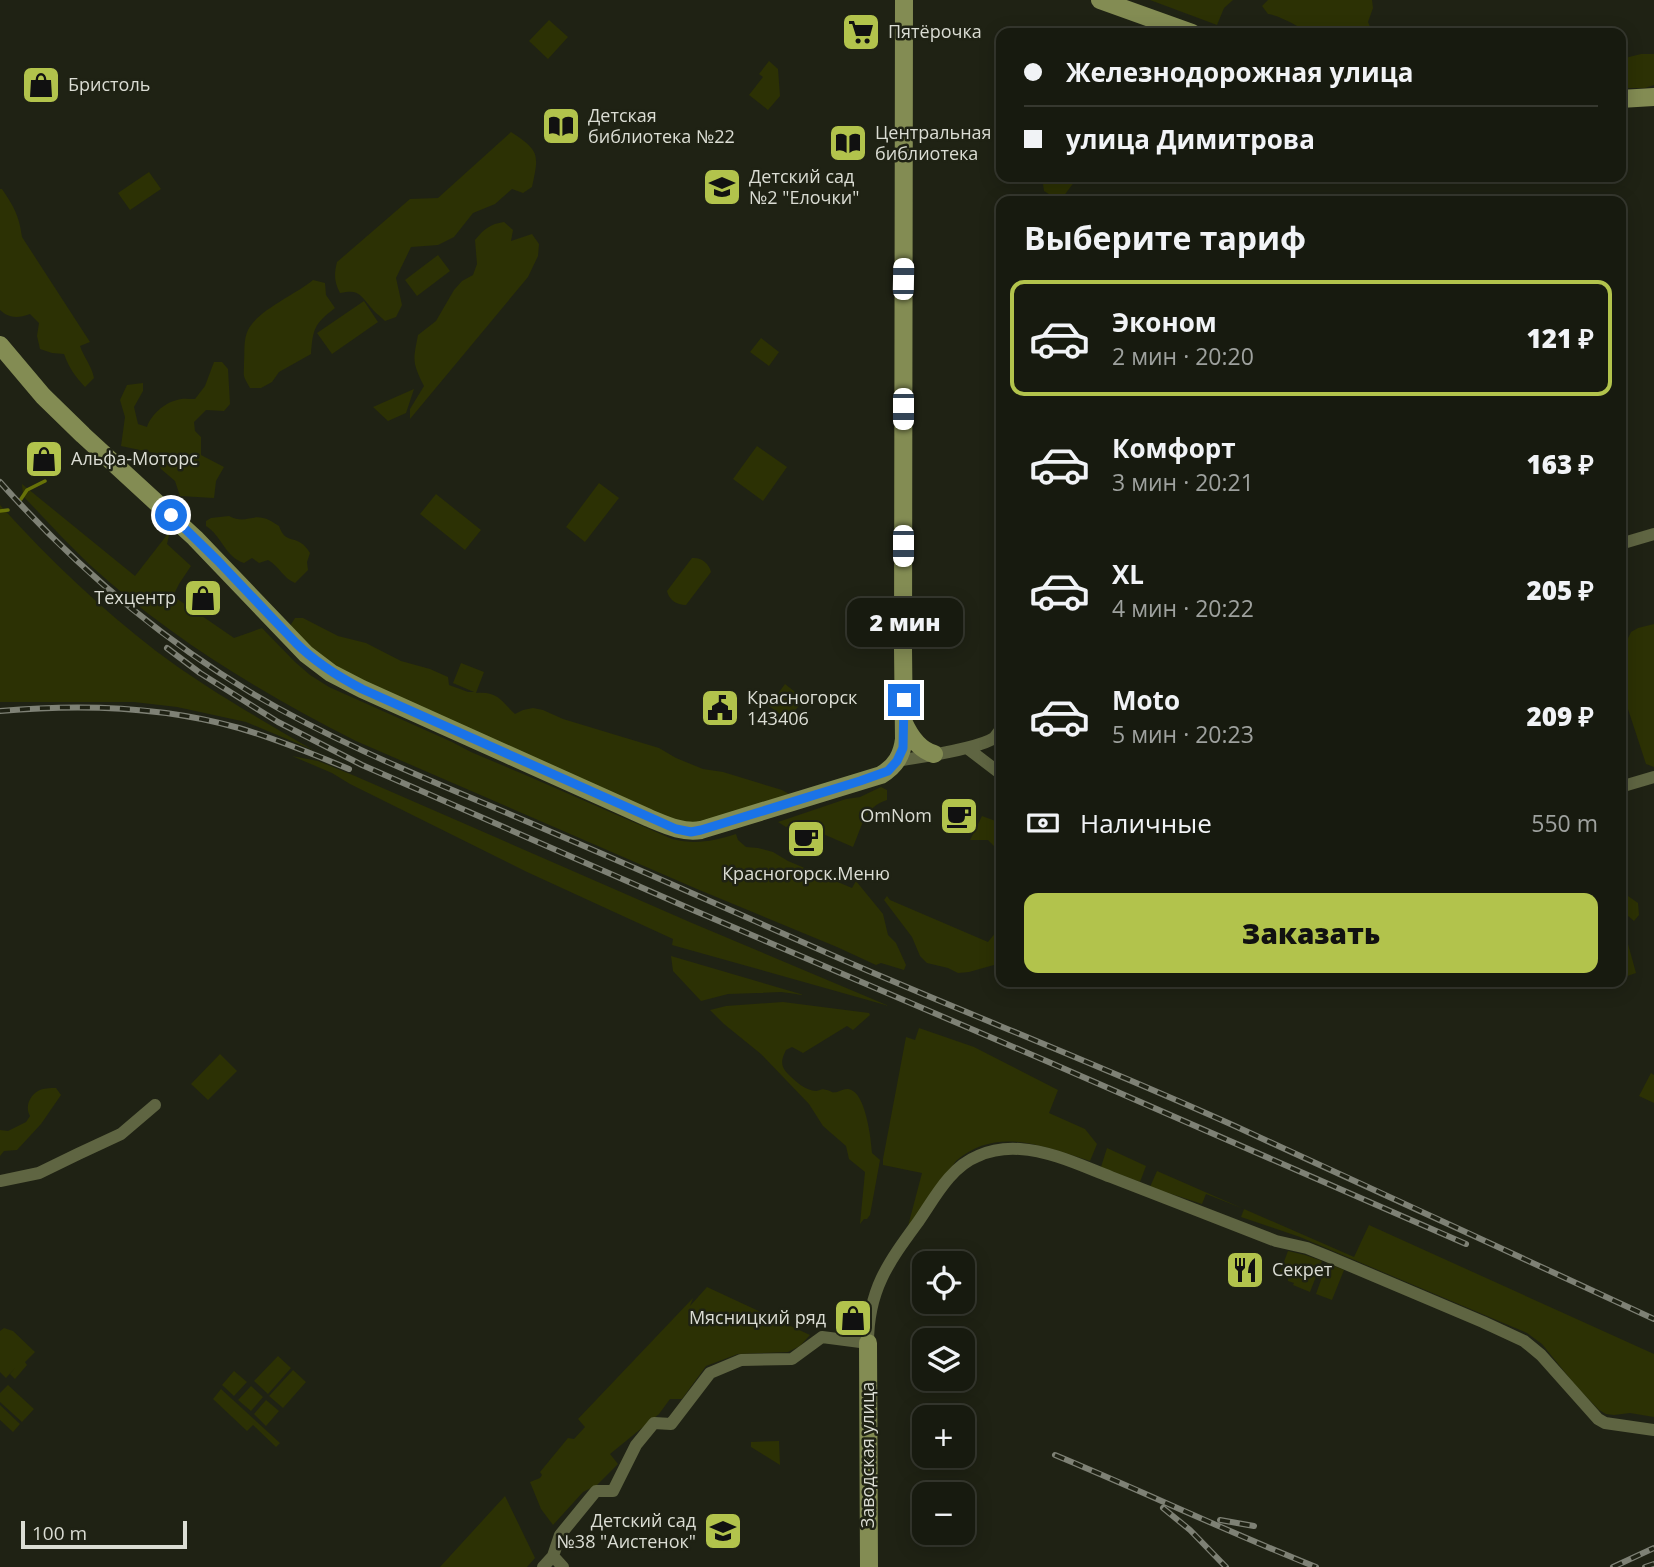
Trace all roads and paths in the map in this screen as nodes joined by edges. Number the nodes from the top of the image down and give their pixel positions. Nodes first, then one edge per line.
1 (905, 0) edge
2 (1100, 0) edge
3 (1178, 28) edge
4 (1654, 97) edge
5 (1626, 99) edge
6 (0, 345) edge
7 (1654, 534) edge
8 (1626, 542) edge
9 (904, 723) junction
10 (996, 736) edge
11 (967, 748) junction
12 (934, 754) junction
13 (897, 761) junction
14 (996, 770) edge
15 (1654, 778) edge
16 (1626, 785) edge
17 (155, 1105) dead end
18 (0, 1181) edge
19 (868, 1343) junction
20 (1654, 1430) edge
21 (553, 1556) junction
22 (543, 1567) edge
23 (563, 1567) edge
24 (869, 1567) edge

1 - 9 street
2 - 3 street
4 - 5 street
6 - 13 street
7 - 8 street
9 - 12 street
9 - 13 street
10 - 11 street
11 - 12 street
11 - 14 street
12 - 13 street
15 - 16 street
17 - 18 street
19 - 20 street
19 - 21 street
19 - 24 street, Заводская улица
21 - 22 street
21 - 23 street

